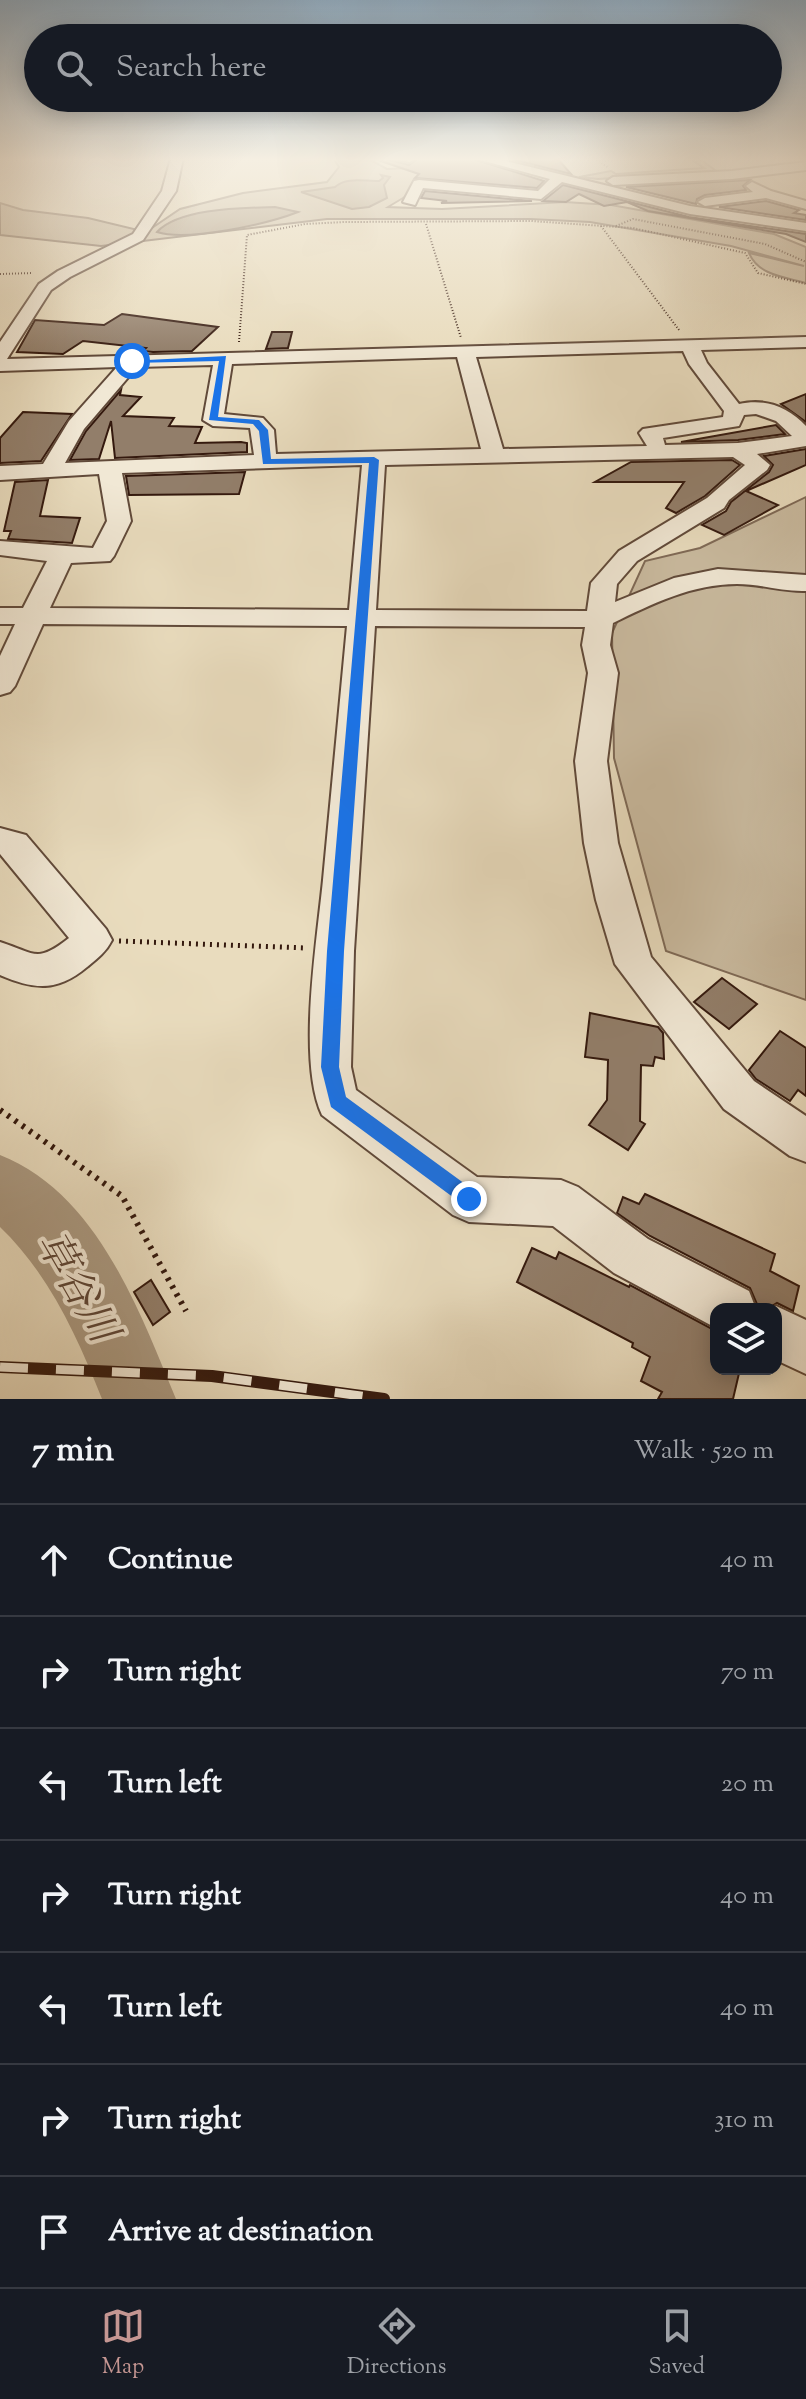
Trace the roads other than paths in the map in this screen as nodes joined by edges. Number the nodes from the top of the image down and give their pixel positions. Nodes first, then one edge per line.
1 (147, 223) edge
2 (712, 223) edge
3 (777, 223) edge
4 (806, 228) edge
5 (788, 236) junction
6 (806, 244) edge
7 (806, 342) edge
8 (690, 345) junction
9 (465, 351) junction
10 (0, 356) edge
11 (224, 358) junction
12 (132, 361) junction
13 (0, 365) edge
14 (734, 411) junction
15 (799, 417) edge
16 (806, 440) edge
17 (738, 450) junction
18 (661, 451) junction
19 (494, 456) junction
20 (374, 460) junction
21 (266, 462) junction
22 (110, 467) junction
23 (51, 471) junction
24 (0, 473) edge
25 (0, 548) edge
26 (62, 555) junction
27 (806, 583) edge
28 (0, 616) edge
29 (32, 616) junction
30 (363, 617) junction
31 (600, 619) junction
32 (0, 686) edge
33 (0, 841) edge
34 (0, 958) edge
35 (806, 1141) edge
36 (720, 1303) edge
37 (782, 1335) edge
38 (806, 1348) edge

1 - 10 street
2 - 5 street
3 - 4 street
4 - 5 street
5 - 6 street
7 - 8 street
8 - 9 street
8 - 14 street
9 - 11 street
9 - 19 street
11 - 12 street
11 - 21 street
12 - 13 street
12 - 23 street
14 - 15 street
14 - 18 street
15 - 16 street
16 - 17 street
17 - 18 street
17 - 31 street
18 - 19 street
19 - 20 street
20 - 21 street
20 - 30 street
21 - 22 street
22 - 23 street
22 - 26 street
23 - 24 street
25 - 26 street
26 - 29 street
27 - 31 street
28 - 29 street
29 - 30 street
29 - 32 street
30 - 31 street
30 - 36 street
31 - 35 street
33 - 34 street
37 - 38 street

